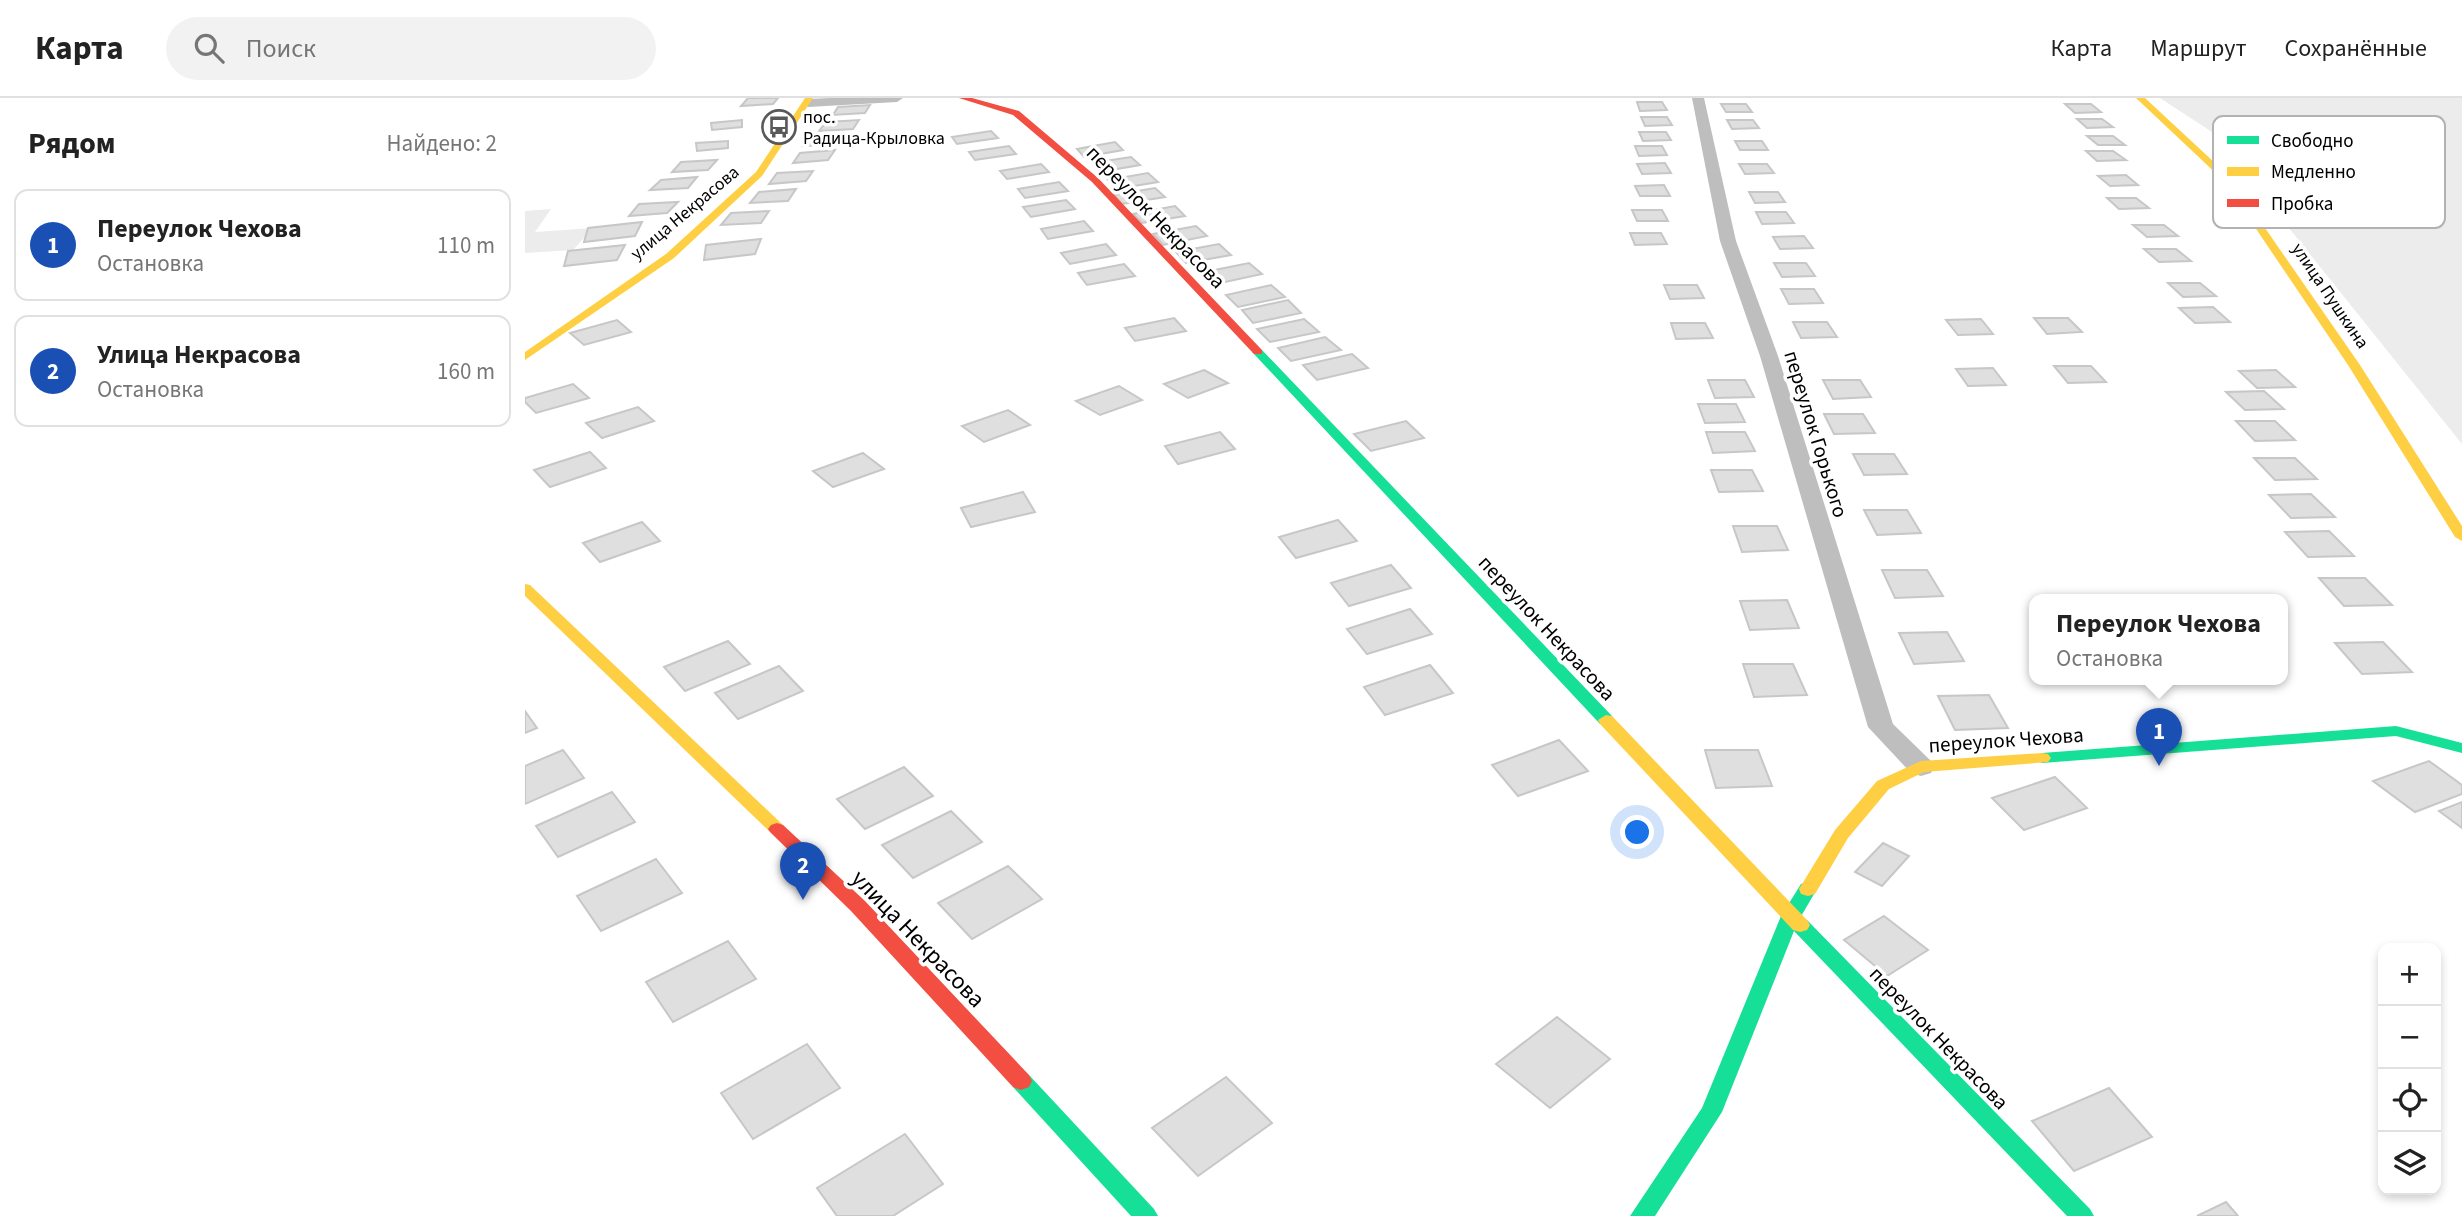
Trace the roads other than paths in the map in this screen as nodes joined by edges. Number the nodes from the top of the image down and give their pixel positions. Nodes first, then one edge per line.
1 (897, 98) edge
2 (963, 98) edge
3 (1698, 98) edge
4 (2140, 98) edge
5 (809, 101) edge
6 (2213, 166) edge
7 (2260, 228) edge
8 (525, 357) edge
9 (2462, 537) edge
10 (525, 588) edge
11 (2462, 748) edge
12 (1921, 767) junction
13 (1791, 916) junction
14 (1146, 1216) edge
15 (1642, 1216) edge
16 (2082, 1216) edge

1 - 5 street
2 - 13 street, переулок Некрасова
3 - 12 street, переулок Горького
4 - 6 street, улица Пушкина
5 - 8 street, улица Некрасова
7 - 9 street, улица Пушкина
10 - 14 street, улица Некрасова
11 - 12 street, переулок Чехова
12 - 13 street, переулок Чехова
13 - 15 street, переулок Чехова
13 - 16 street, переулок Некрасова

